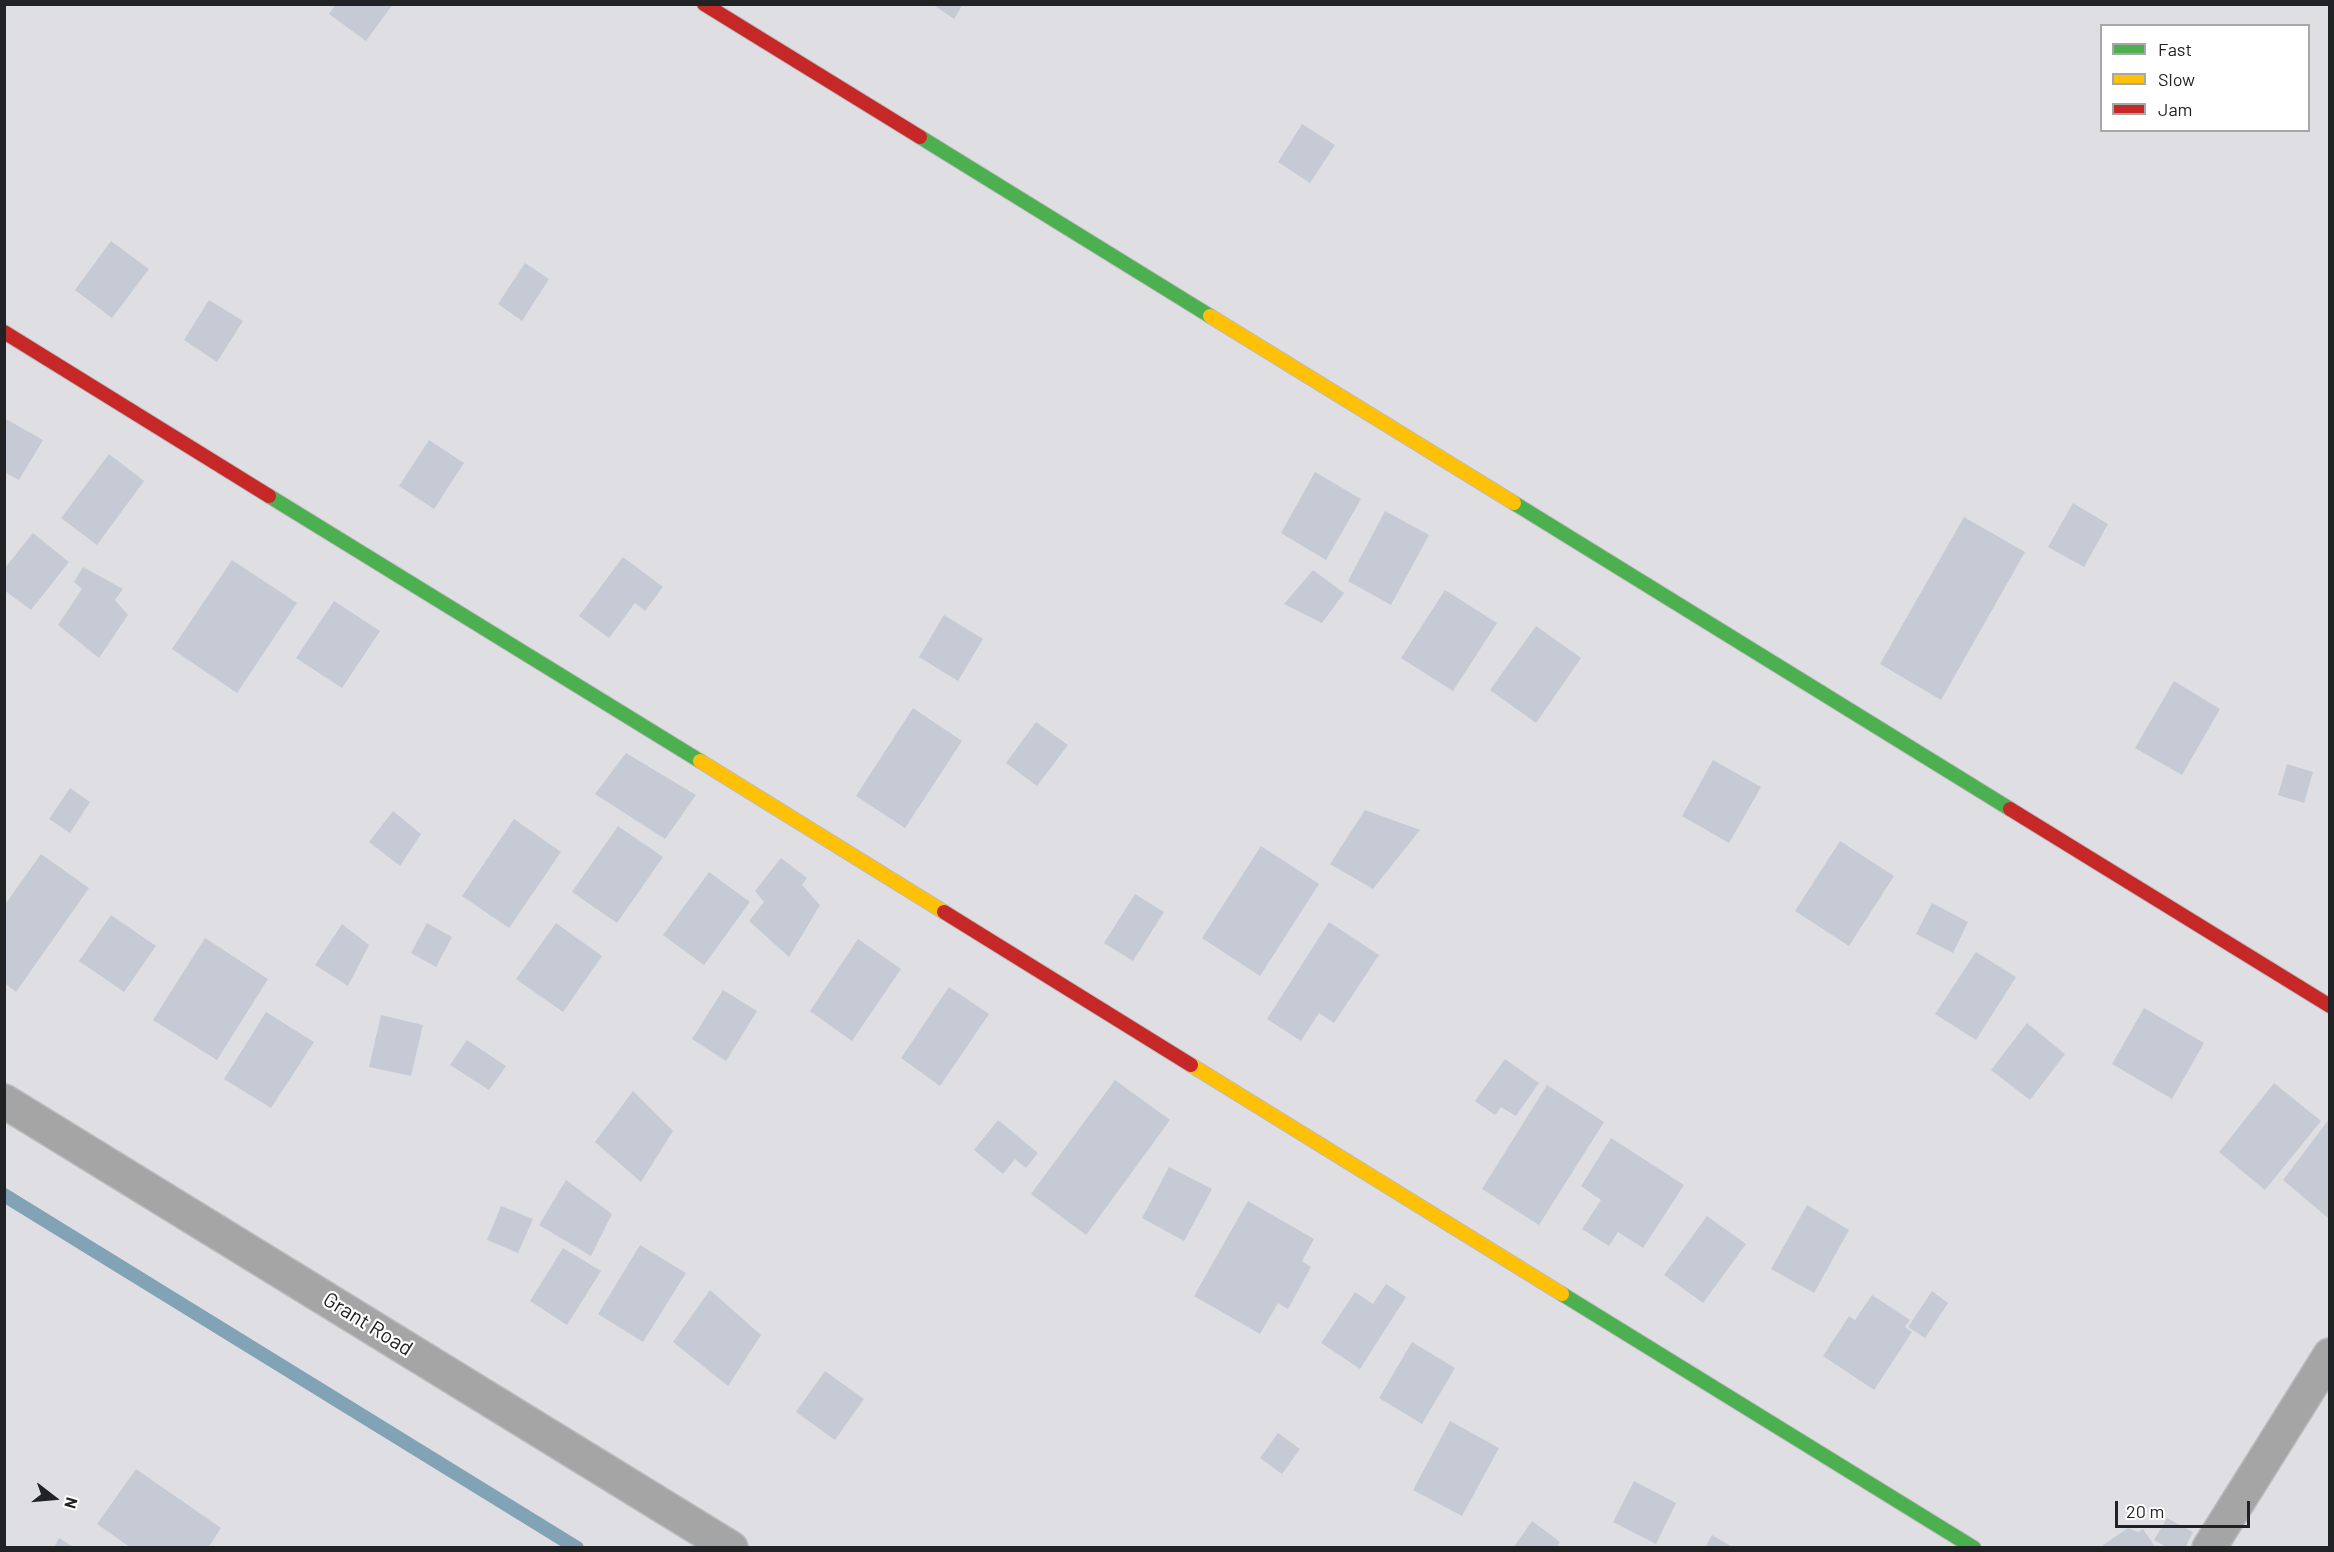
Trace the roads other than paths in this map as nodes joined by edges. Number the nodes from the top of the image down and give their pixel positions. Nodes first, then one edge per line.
1 (704, 4) edge
2 (4, 332) edge
3 (2330, 1006) edge
4 (4, 1101) edge
5 (2330, 1356) edge
6 (730, 1548) edge
7 (1974, 1548) edge
8 (2209, 1548) edge

1 - 3 street
2 - 7 street
4 - 6 street, Grant Road
5 - 8 street

